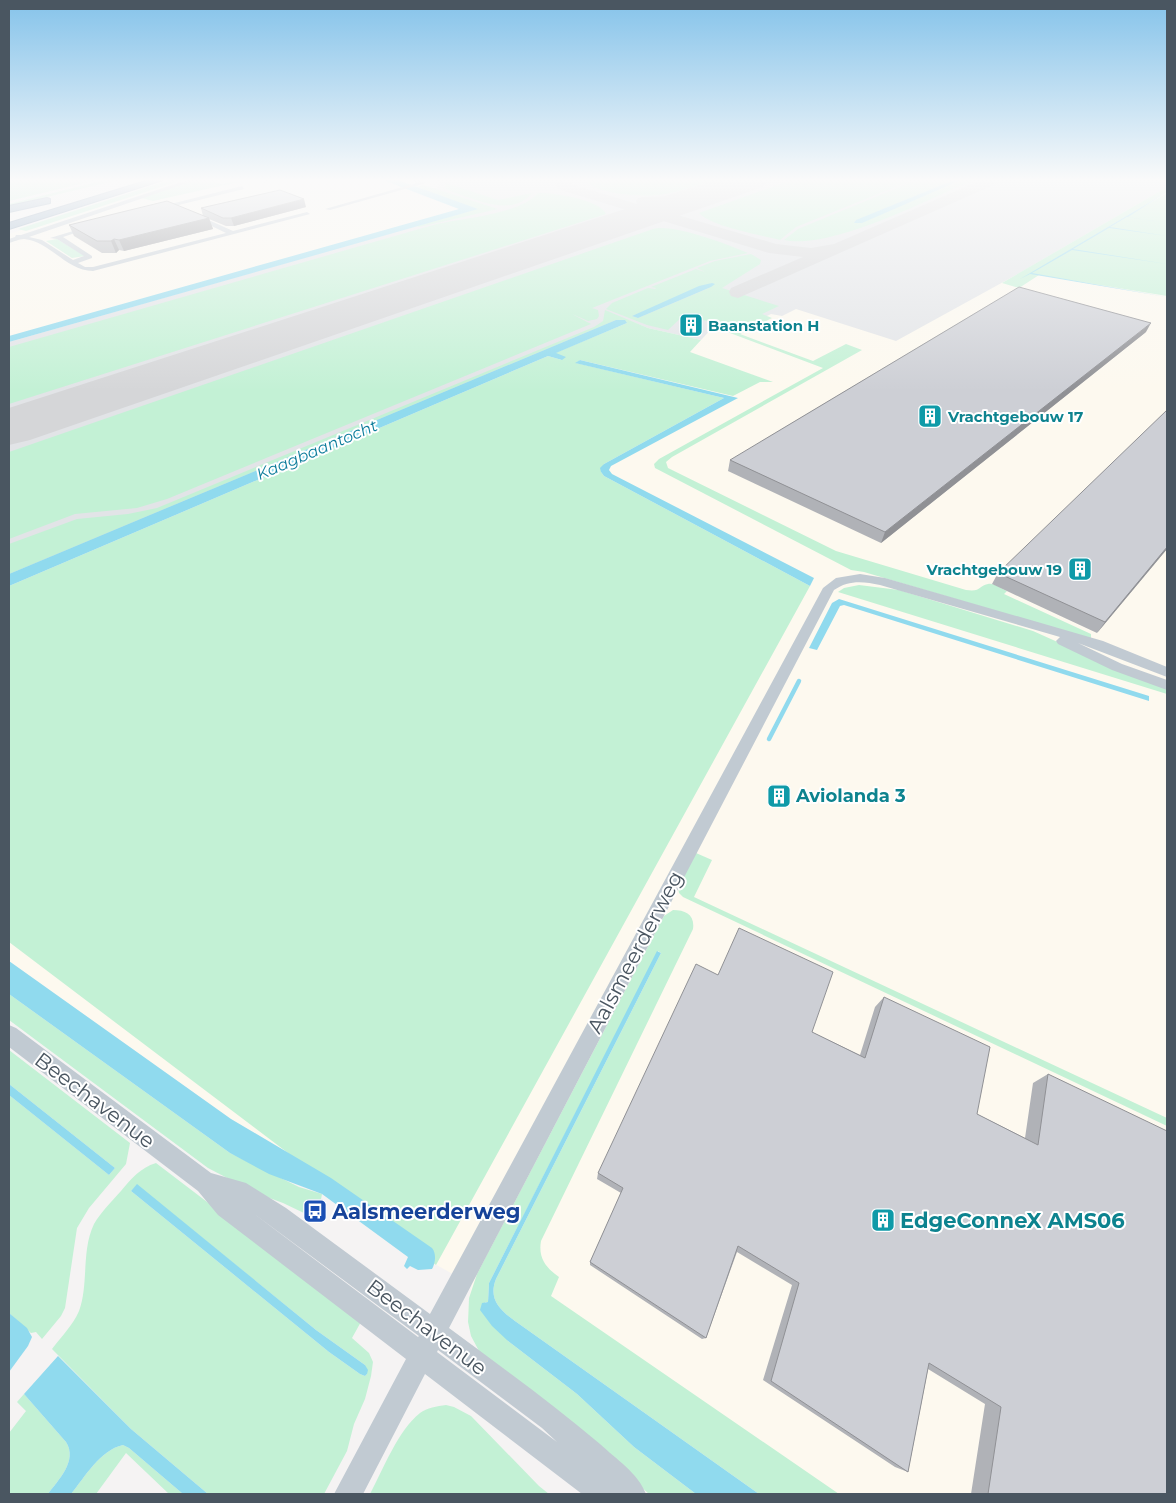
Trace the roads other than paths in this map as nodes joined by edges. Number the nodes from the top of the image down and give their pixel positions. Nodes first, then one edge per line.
1 (54, 250) edge
2 (79, 250) edge
3 (166, 250) edge
4 (73, 262) junction
5 (1020, 622) junction
6 (1167, 672) edge
7 (1167, 685) edge
8 (9, 1035) edge
9 (206, 1183) junction
10 (434, 1332) junction
11 (422, 1356) junction
12 (348, 1494) edge
13 (604, 1494) edge
14 (632, 1494) edge

1 - 4 street
2 - 4 street
3 - 4 street
5 - 6 street
5 - 7 street
5 - 10 street, Aalsmeerderweg
8 - 9 street, Beechavenue
9 - 10 street, Beechavenue
9 - 11 street, Beechavenue
10 - 11 street, Aalsmeerderweg
10 - 14 street, Beechavenue
11 - 12 street, Aalsmeerderweg
11 - 13 street, Beechavenue

